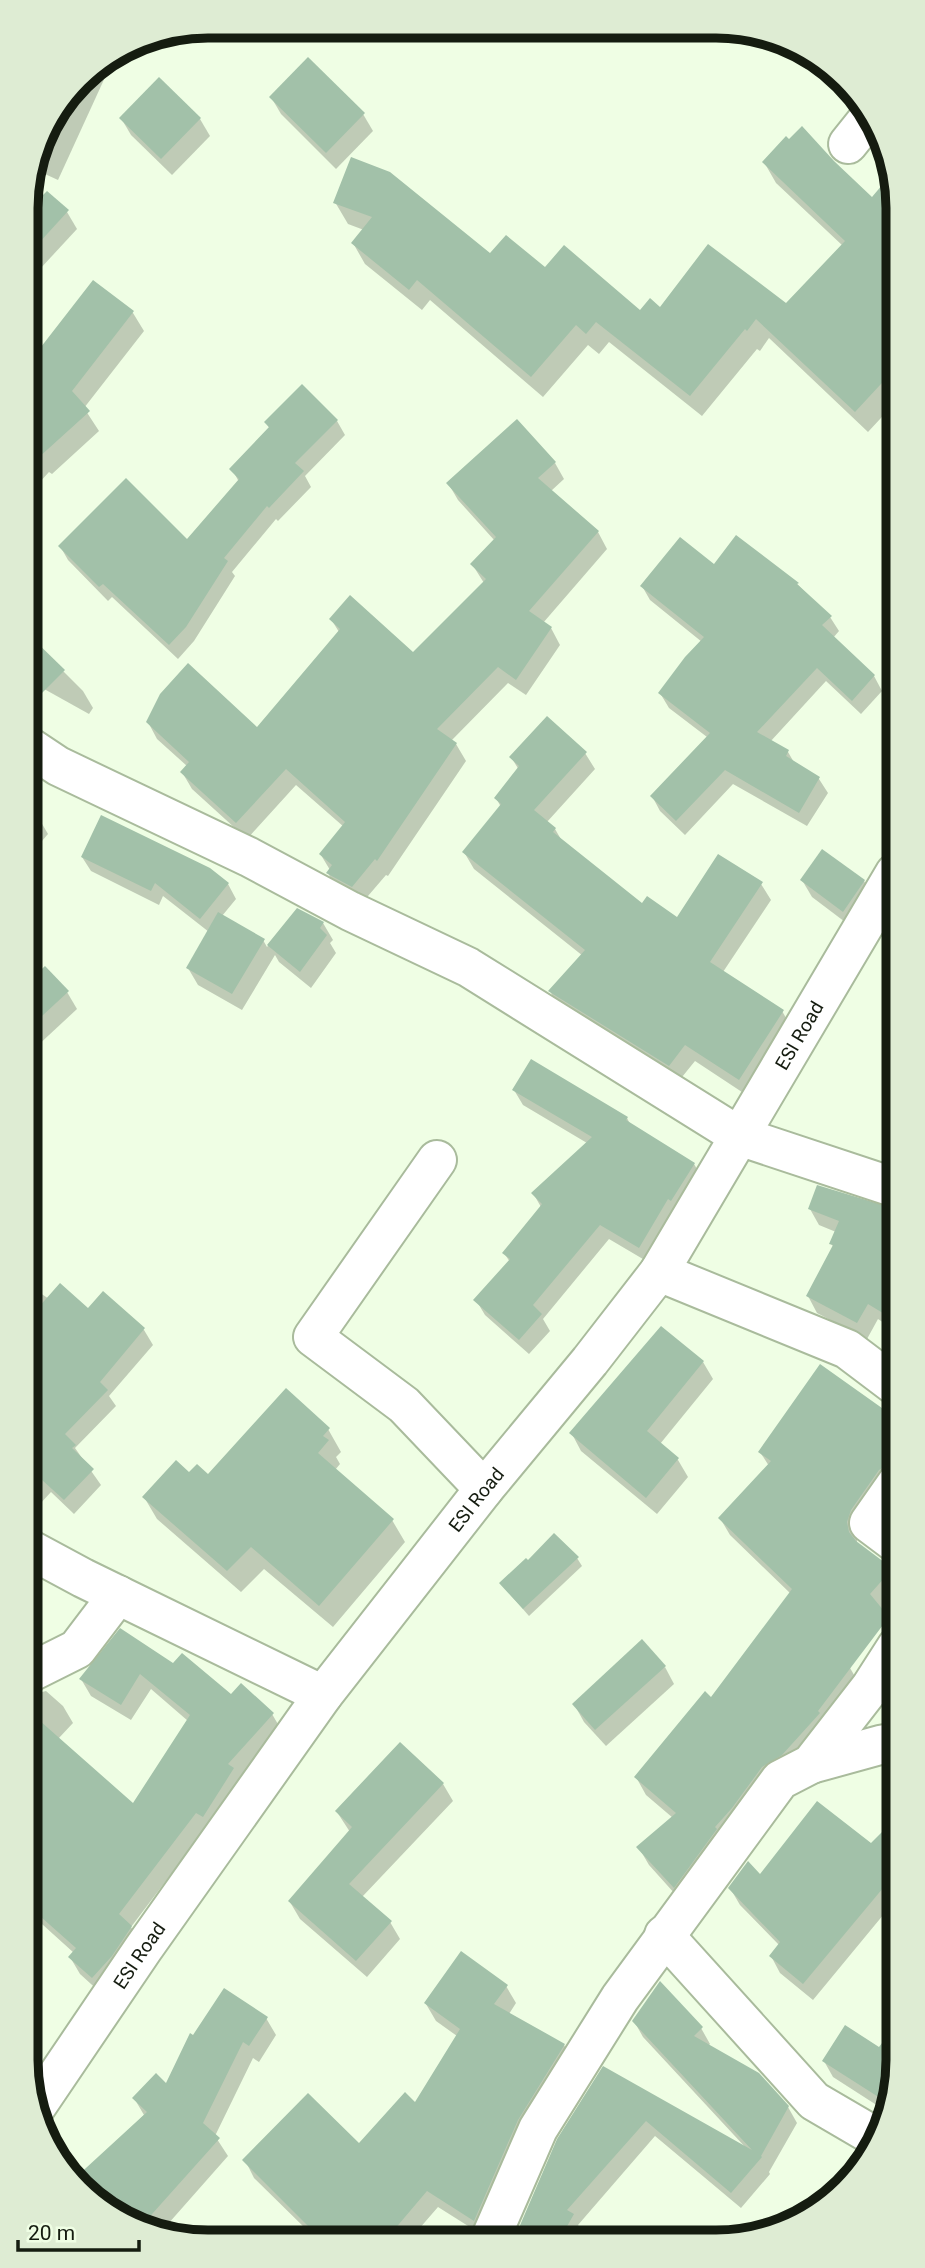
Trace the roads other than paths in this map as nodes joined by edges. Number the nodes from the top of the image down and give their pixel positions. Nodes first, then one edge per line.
1 (39, 753) edge
2 (886, 888) edge
3 (739, 1136) junction
4 (437, 1160) dead end
5 (886, 1185) edge
6 (659, 1272) junction
7 (886, 1378) edge
8 (484, 1489) junction
9 (886, 1499) edge
10 (886, 1536) edge
11 (38, 1553) edge
12 (118, 1595) junction
13 (886, 1663) edge
14 (38, 1668) edge
15 (323, 1695) junction
16 (886, 1744) edge
17 (811, 1764) junction
18 (664, 1936) junction
19 (43, 2097) edge
20 (870, 2134) edge
21 (494, 2230) edge

1 - 3 street
2 - 3 street, ESI Road
3 - 5 street
3 - 6 street, ESI Road
4 - 8 street
6 - 7 street
6 - 8 street, ESI Road
8 - 15 street, ESI Road
9 - 10 street
11 - 12 street
12 - 14 street
12 - 15 street
13 - 17 street
15 - 19 street, ESI Road
16 - 17 street
17 - 18 street
18 - 20 street
18 - 21 street

